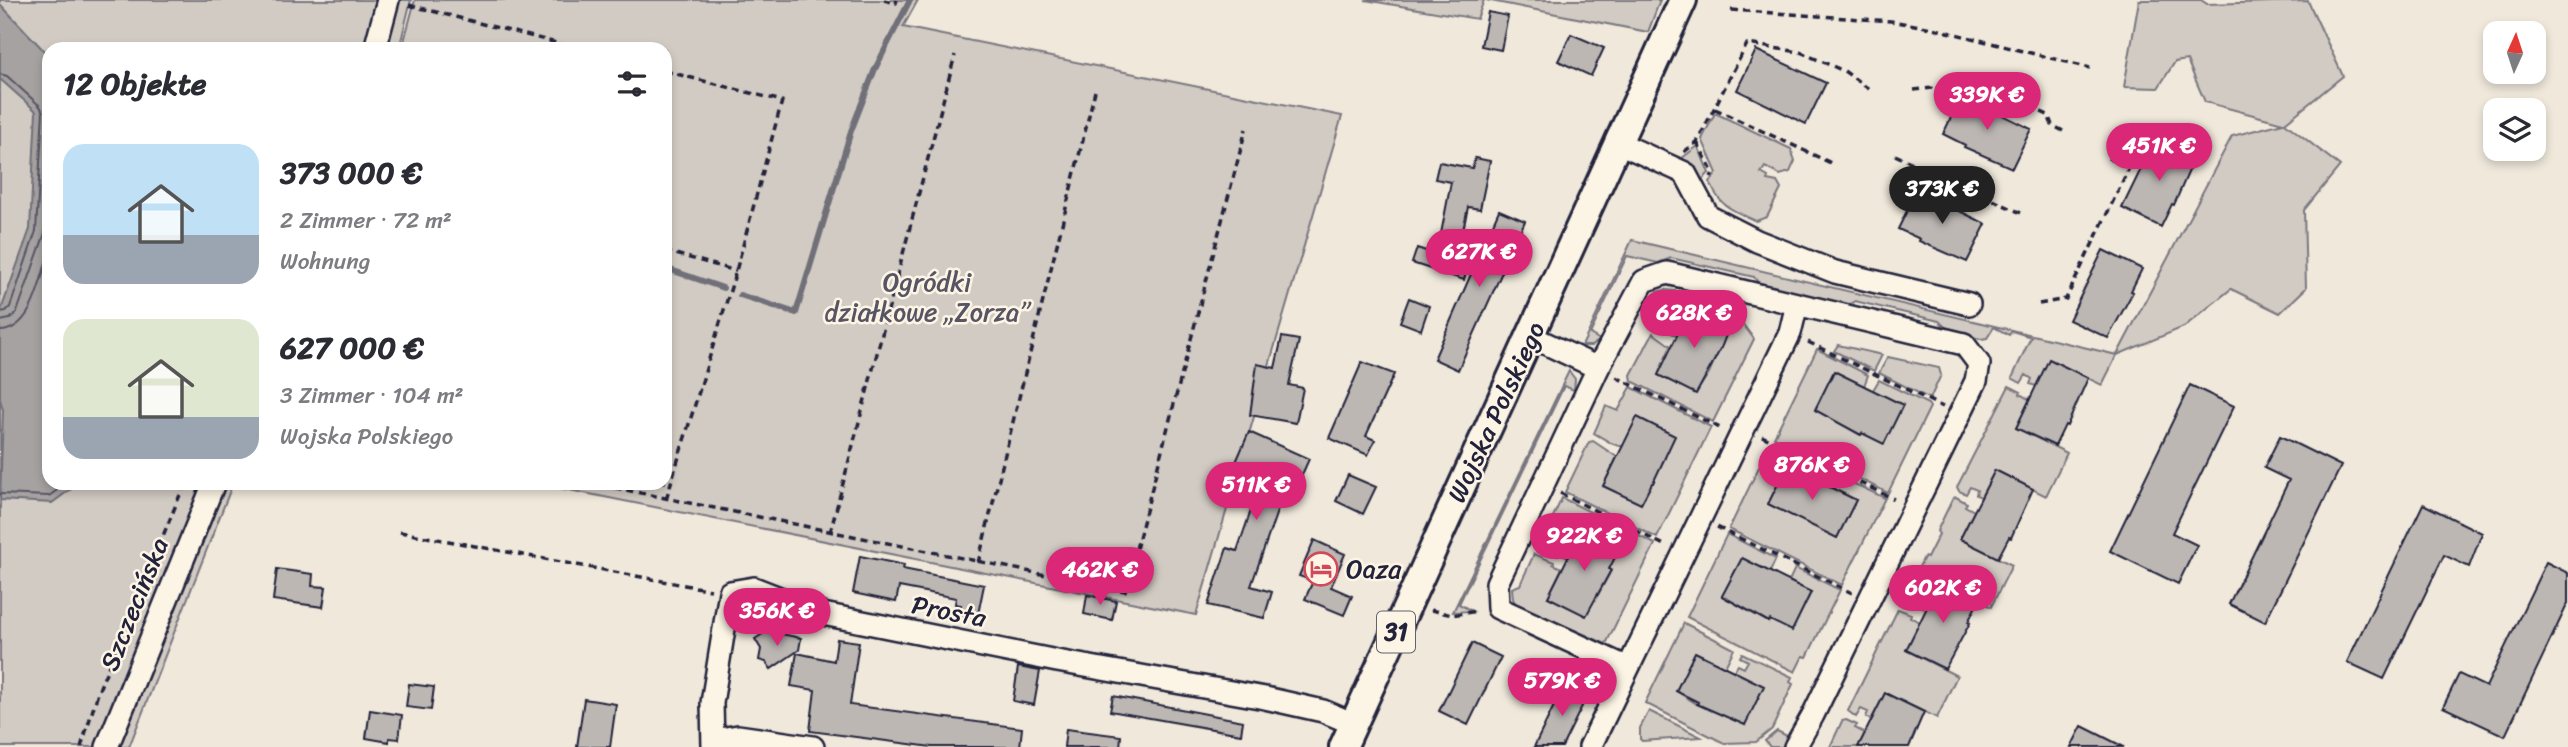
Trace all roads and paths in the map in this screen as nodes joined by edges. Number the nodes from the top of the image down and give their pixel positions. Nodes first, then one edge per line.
1 (388, 0) edge
2 (884, 0) edge
3 (897, 0) edge
4 (1683, 0) edge
5 (1731, 10) dead end
6 (377, 42) edge
7 (553, 42) edge
8 (956, 55) dead end
9 (2090, 68) dead end
10 (672, 73) edge
11 (1869, 89) dead end
12 (1914, 90) dead end
13 (1095, 91) dead end
14 (1714, 109) junction
15 (1246, 129) dead end
16 (2063, 131) dead end
17 (1619, 143) junction
18 (1895, 155) dead end
19 (2108, 158) dead end
20 (1830, 163) dead end
21 (1671, 166) junction
22 (2021, 213) dead end
23 (672, 253) edge
24 (736, 271) junction
25 (1969, 303) dead end
26 (1797, 304) junction
27 (2039, 304) dead end
28 (1790, 333) junction
29 (1530, 336) junction
30 (1598, 368) junction
31 (1959, 415) junction
32 (1742, 433) junction
33 (672, 479) edge
34 (1542, 485) junction
35 (182, 490) edge
36 (211, 490) edge
37 (624, 490) edge
38 (669, 490) edge
39 (666, 499) junction
40 (1914, 509) junction
41 (1699, 519) junction
42 (400, 532) dead end
43 (830, 533) junction
44 (1682, 554) junction
45 (978, 563) junction
46 (730, 592) junction
47 (1868, 601) junction
48 (1497, 608) junction
49 (1427, 609) dead end
50 (1628, 668) junction
51 (1348, 736) edge
52 (713, 743) edge
53 (81, 747) edge
54 (107, 747) edge
55 (813, 747) edge
56 (1590, 747) edge
57 (1795, 747) edge

1 - 6 street
1 - 7 path
2 - 3 path
4 - 17 main road, Wojska Polskiego / 31
5 - 9 path
8 - 43 path
10 - 24 path
11 - 14 path
12 - 16 path
13 - 45 path
14 - 20 path
14 - 21 path
15 - 45 path
17 - 21 street
17 - 29 main road, Wojska Polskiego / 31
18 - 22 path
19 - 27 path
21 - 25 street
23 - 24 path
24 - 33 path
26 - 28 street
26 - 30 street
26 - 31 street
28 - 31 path
28 - 32 street
29 - 30 street
29 - 51 main road, Wojska Polskiego / 31
30 - 32 path
30 - 34 street
31 - 40 street
32 - 40 path
32 - 41 street
34 - 44 path
34 - 48 street
35 - 53 path
36 - 54 street, Szczecińska
37 - 39 path
38 - 39 path
39 - 43 path
40 - 47 street
41 - 44 street
41 - 47 path
42 - 46 path
43 - 45 path
44 - 50 street
46 - 51 street, Prosta
46 - 52 street
47 - 57 street
48 - 49 path
48 - 50 street
50 - 56 street
52 - 55 street

